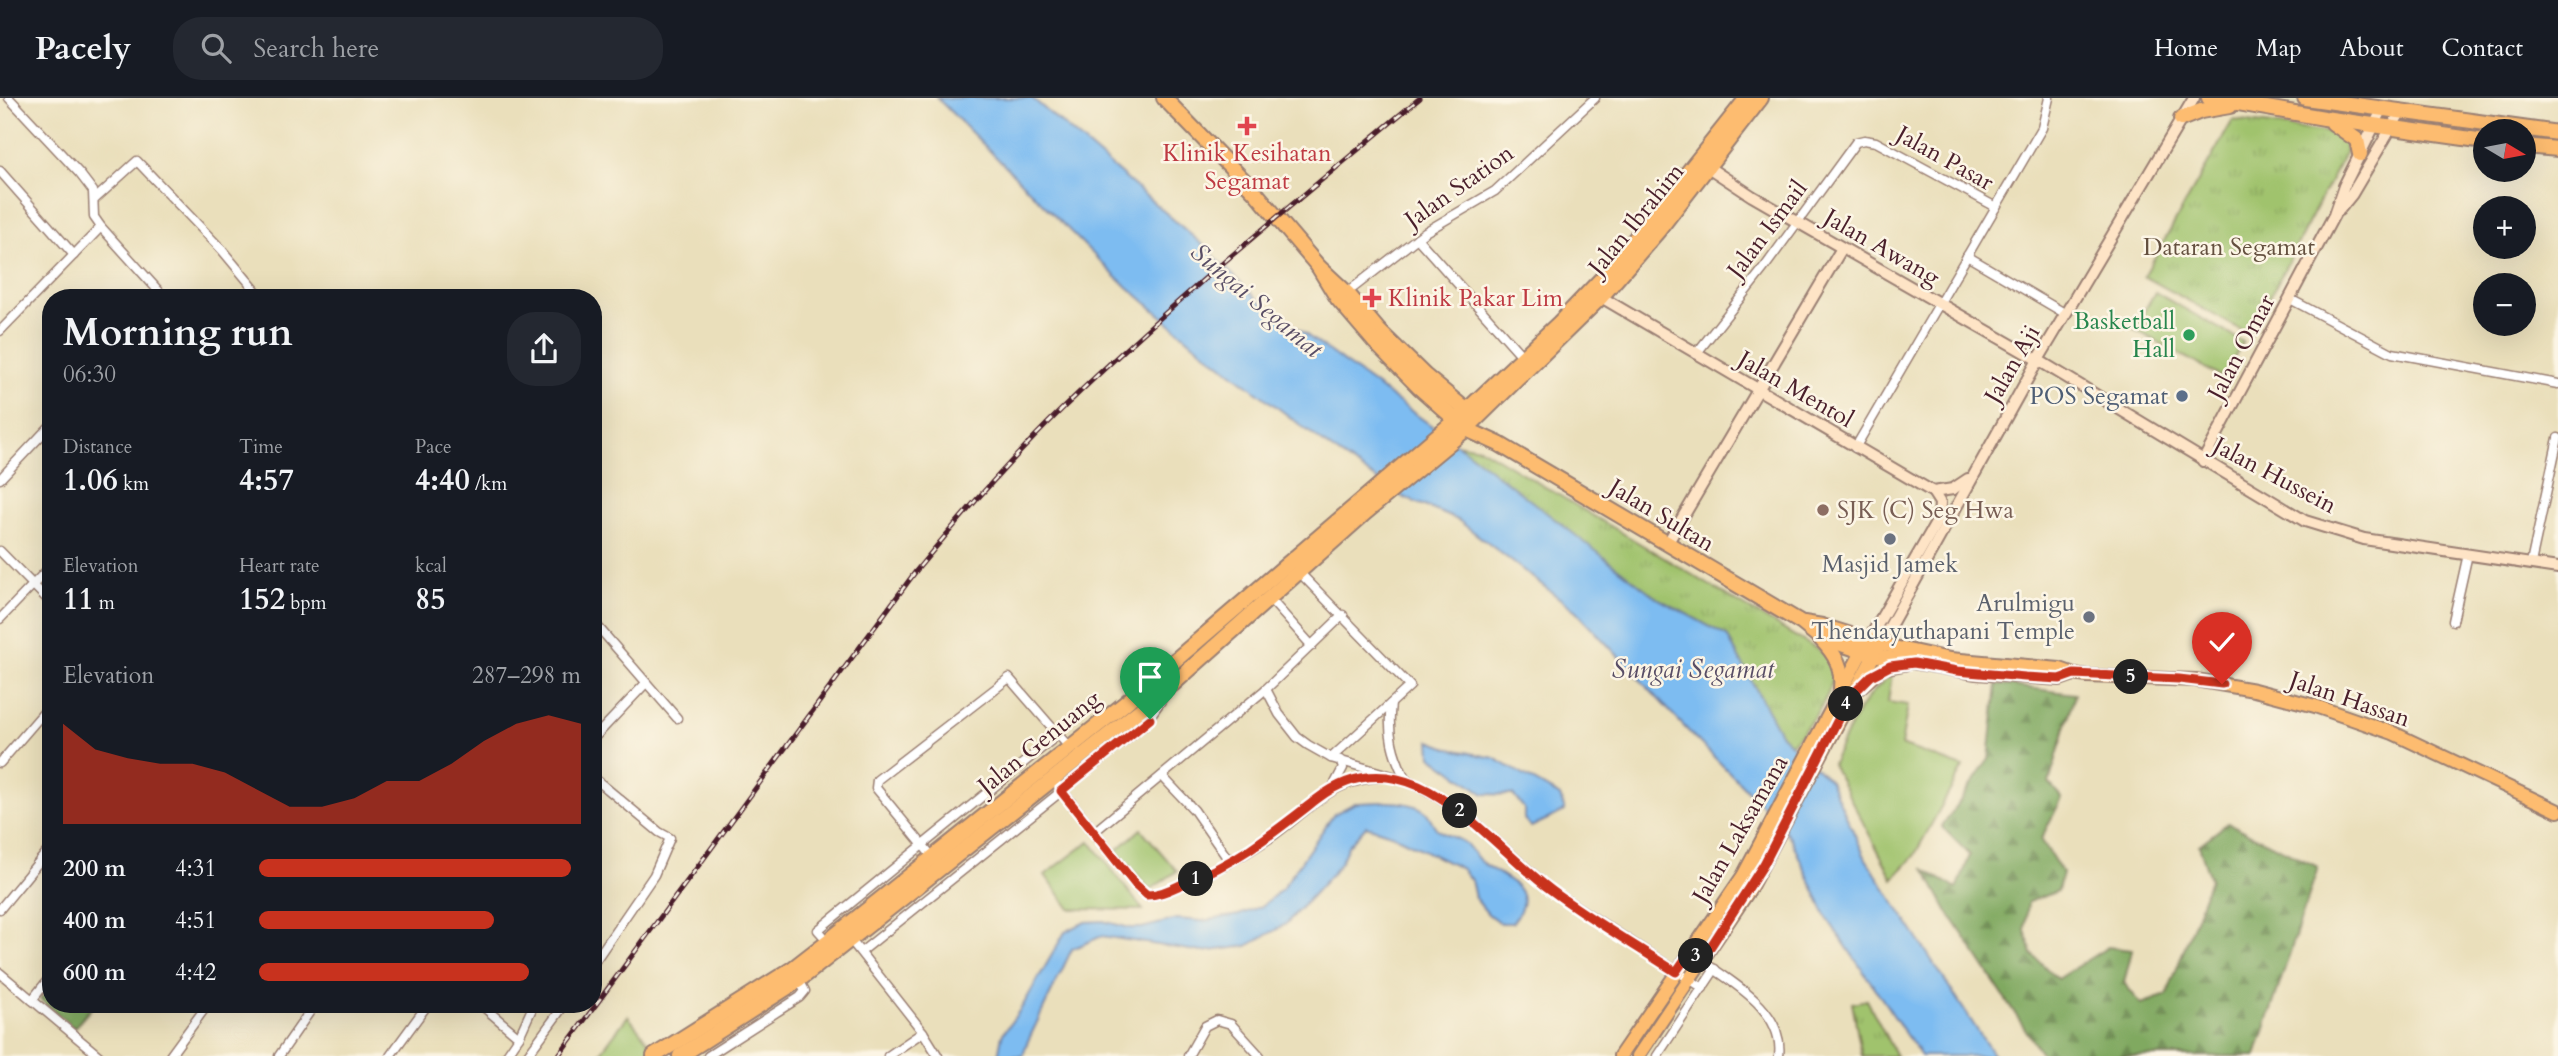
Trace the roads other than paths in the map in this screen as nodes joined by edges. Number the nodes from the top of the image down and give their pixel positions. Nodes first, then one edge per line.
1 (9, 98) edge
2 (1164, 98) edge
3 (1595, 98) edge
4 (1747, 98) edge
5 (1761, 98) edge
6 (2049, 98) edge
7 (2194, 98) edge
8 (2210, 98) edge
9 (2305, 98) edge
10 (2252, 105) junction
11 (2382, 110) junction
12 (2400, 113) junction
13 (2324, 118) junction
14 (2181, 120) junction
15 (2374, 126) junction
16 (2392, 128) junction
17 (2558, 133) edge
18 (2473, 139) edge
19 (1876, 142) joint
20 (2536, 147) edge
21 (2558, 149) edge
22 (2360, 154) junction
23 (1708, 167) junction
24 (0, 171) edge
25 (95, 199) junction
26 (1996, 207) junction
27 (2334, 215) junction
28 (1797, 222) junction
29 (101, 228) junction
30 (1417, 238) junction
31 (1842, 248) junction
32 (74, 255) junction
33 (1967, 256) junction
34 (157, 289) edge
35 (254, 289) edge
36 (1342, 296) junction
37 (1601, 297) junction
38 (2290, 299) junction
39 (1940, 304) junction
40 (2066, 314) junction
41 (0, 331) edge
42 (1696, 354) junction
43 (1522, 357) junction
44 (2038, 360) junction
45 (2558, 384) edge
46 (1758, 391) junction
47 (1461, 424) junction
48 (42, 435) edge
49 (2558, 438) edge
50 (1855, 447) junction
51 (2203, 461) junction
52 (1972, 475) junction
53 (2554, 475) edge
54 (0, 479) edge
55 (1934, 492) junction
56 (1360, 509) junction
57 (1667, 544) junction
58 (0, 551) edge
59 (2468, 554) junction
60 (2530, 563) junction
61 (2558, 568) edge
62 (1299, 572) junction
63 (42, 576) edge
64 (33, 585) junction
65 (42, 594) edge
66 (1269, 598) junction
67 (1343, 615) junction
68 (0, 619) edge
69 (2453, 621) dead end
70 (1802, 623) junction
71 (602, 632) edge
72 (1206, 634) junction
73 (1818, 636) junction
74 (1225, 639) junction
75 (1312, 646) junction
76 (1870, 648) junction
77 (1178, 658) junction
78 (1914, 663) junction
79 (1188, 671) junction
80 (2074, 674) junction
81 (646, 683) junction
82 (1173, 684) junction
83 (1266, 689) junction
84 (1845, 693) junction
85 (1391, 704) junction
86 (42, 714) edge
87 (677, 718) dead end
88 (602, 729) edge
89 (1059, 734) junction
90 (1069, 747) junction
91 (1335, 759) junction
92 (0, 763) edge
93 (1162, 776) junction
94 (1391, 777) junction
95 (1052, 778) junction
96 (1406, 780) junction
97 (602, 784) edge
98 (1332, 789) junction
99 (1061, 791) junction
100 (2558, 811) edge
101 (1094, 832) junction
102 (933, 857) junction
103 (42, 858) edge
104 (1759, 860) junction
105 (1230, 862) junction
106 (0, 909) edge
107 (850, 939) junction
108 (602, 951) edge
109 (860, 952) junction
110 (1690, 952) junction
111 (1702, 960) junction
112 (1715, 969) junction
113 (1676, 972) junction
114 (0, 973) edge
115 (799, 980) junction
116 (1689, 981) junction
117 (42, 987) edge
118 (1703, 988) junction
119 (32, 1000) junction
120 (42, 1008) edge
121 (48, 1013) edge
122 (201, 1013) edge
123 (309, 1013) edge
124 (421, 1013) edge
125 (491, 1013) edge
126 (530, 1013) edge
127 (558, 1013) edge
128 (923, 1032) junction
129 (519, 1037) junction
130 (675, 1052) edge
131 (99, 1056) edge
132 (170, 1056) edge
133 (279, 1056) edge
134 (390, 1056) edge
135 (506, 1056) edge
136 (527, 1056) edge
137 (708, 1056) edge
138 (888, 1056) edge
139 (938, 1056) edge
140 (1188, 1056) edge
141 (1260, 1056) edge
142 (1620, 1056) edge
143 (1638, 1056) edge
144 (1657, 1056) edge
145 (1779, 1056) edge

1 - 25 street
2 - 36 highway, Jalan Sultan
3 - 30 street, Jalan Station
4 - 43 highway, Jalan Ibrahim
5 - 23 highway, Jalan Ibrahim
6 - 26 street
7 - 14 main road, Jalan Aji
8 - 10 highway
9 - 11 highway
10 - 13 highway
10 - 14 highway
11 - 12 highway
11 - 15 main road, Jalan Omar
12 - 16 main road, Jalan Omar
12 - 17 highway
13 - 15 highway
13 - 22 highway
14 - 40 main road, Jalan Aji
15 - 16 highway
15 - 22 main road, Jalan Omar
16 - 18 highway
16 - 27 main road, Jalan Omar
19 - 26 street, Jalan Pasar
19 - 28 street, Jalan Ismail
20 - 21 highway
22 - 27 main road, Jalan Omar
23 - 28 main road, Jalan Awang
23 - 37 highway, Jalan Ibrahim
24 - 32 street
25 - 29 street
25 - 35 street
26 - 33 street
27 - 38 main road, Jalan Omar
28 - 31 main road, Jalan Awang
28 - 42 street, Jalan Ismail
29 - 32 street
29 - 34 street
30 - 36 street, Jalan Station
30 - 43 street
31 - 39 main road, Jalan Awang
31 - 46 main road
32 - 41 street
33 - 39 street
33 - 40 street
36 - 47 highway, Jalan Sultan
37 - 42 main road, Jalan Mentol
37 - 47 highway, Jalan Ibrahim
38 - 45 street
38 - 51 main road, Jalan Omar
39 - 44 main road, Jalan Awang
39 - 50 street
40 - 44 main road, Jalan Aji
42 - 46 main road, Jalan Mentol
43 - 47 highway, Jalan Ibrahim
44 - 51 main road, Jalan Hussein
44 - 52 main road, Jalan Aji
46 - 50 main road, Jalan Mentol
46 - 57 main road
47 - 56 highway, Jalan Genuang
47 - 57 highway, Jalan Sultan
48 - 54 street
49 - 53 street
50 - 55 main road, Jalan Mentol
51 - 59 main road, Jalan Hussein
52 - 55 main road
52 - 76 main road, Jalan Aji
53 - 60 street
55 - 76 main road
56 - 62 highway, Jalan Genuang
56 - 72 highway, Jalan Genuang
57 - 70 highway, Jalan Sultan
58 - 64 street
59 - 60 main road, Jalan Hussein
59 - 69 street
60 - 61 main road, Jalan Hussein
62 - 66 highway, Jalan Genuang
62 - 67 street
63 - 64 street
64 - 65 street
64 - 68 street
66 - 74 highway, Jalan Genuang
66 - 75 street
67 - 75 street
67 - 85 street
70 - 73 highway, Jalan Sultan
70 - 76 highway, Jalan Sultan
71 - 81 street
72 - 74 highway
72 - 77 highway, Jalan Genuang
73 - 76 highway, Jalan Sultan
73 - 84 highway
74 - 79 highway, Jalan Genuang
75 - 83 street
76 - 78 main road, Jalan Hassan
76 - 80 main road, Jalan Hassan
76 - 84 main road, Jalan Laksamana
77 - 79 highway
77 - 90 highway, Jalan Genuang
78 - 80 main road, Jalan Hassan
78 - 84 main road
79 - 82 highway, Jalan Genuang
80 - 100 main road, Jalan Hassan
81 - 87 street
81 - 88 street
82 - 95 highway, Jalan Genuang
82 - 99 street
83 - 91 street
83 - 93 street
84 - 104 main road, Jalan Laksamana
85 - 91 street
85 - 96 street
86 - 92 street
89 - 90 street
89 - 102 street
89 - 102 street
90 - 102 highway, Jalan Genuang
91 - 94 street
91 - 98 street
93 - 101 street
93 - 105 street
94 - 96 street
94 - 98 street
95 - 99 street
95 - 102 highway, Jalan Genuang
96 - 113 street
97 - 108 street
98 - 105 street
99 - 101 street
99 - 109 street
101 - 105 street
102 - 107 highway, Jalan Genuang
102 - 130 highway, Jalan Genuang
103 - 106 street
104 - 110 main road, Jalan Laksamana
104 - 111 main road, Jalan Laksamana
107 - 109 street
107 - 115 highway, Jalan Genuang
109 - 128 street
110 - 111 street
110 - 113 main road, Jalan Laksamana
111 - 112 street
111 - 116 main road, Jalan Laksamana
112 - 118 street
112 - 145 street
113 - 116 street
113 - 142 main road, Jalan Laksamana
114 - 119 street
115 - 130 highway, Jalan Genuang
115 - 137 street
116 - 118 street
116 - 143 main road, Jalan Laksamana
117 - 119 street
118 - 144 street
119 - 120 street
121 - 131 street
122 - 132 street
123 - 133 street
124 - 134 street
125 - 129 street
126 - 129 street
127 - 136 street
128 - 138 street
128 - 139 street
129 - 135 street
140 - 141 street

